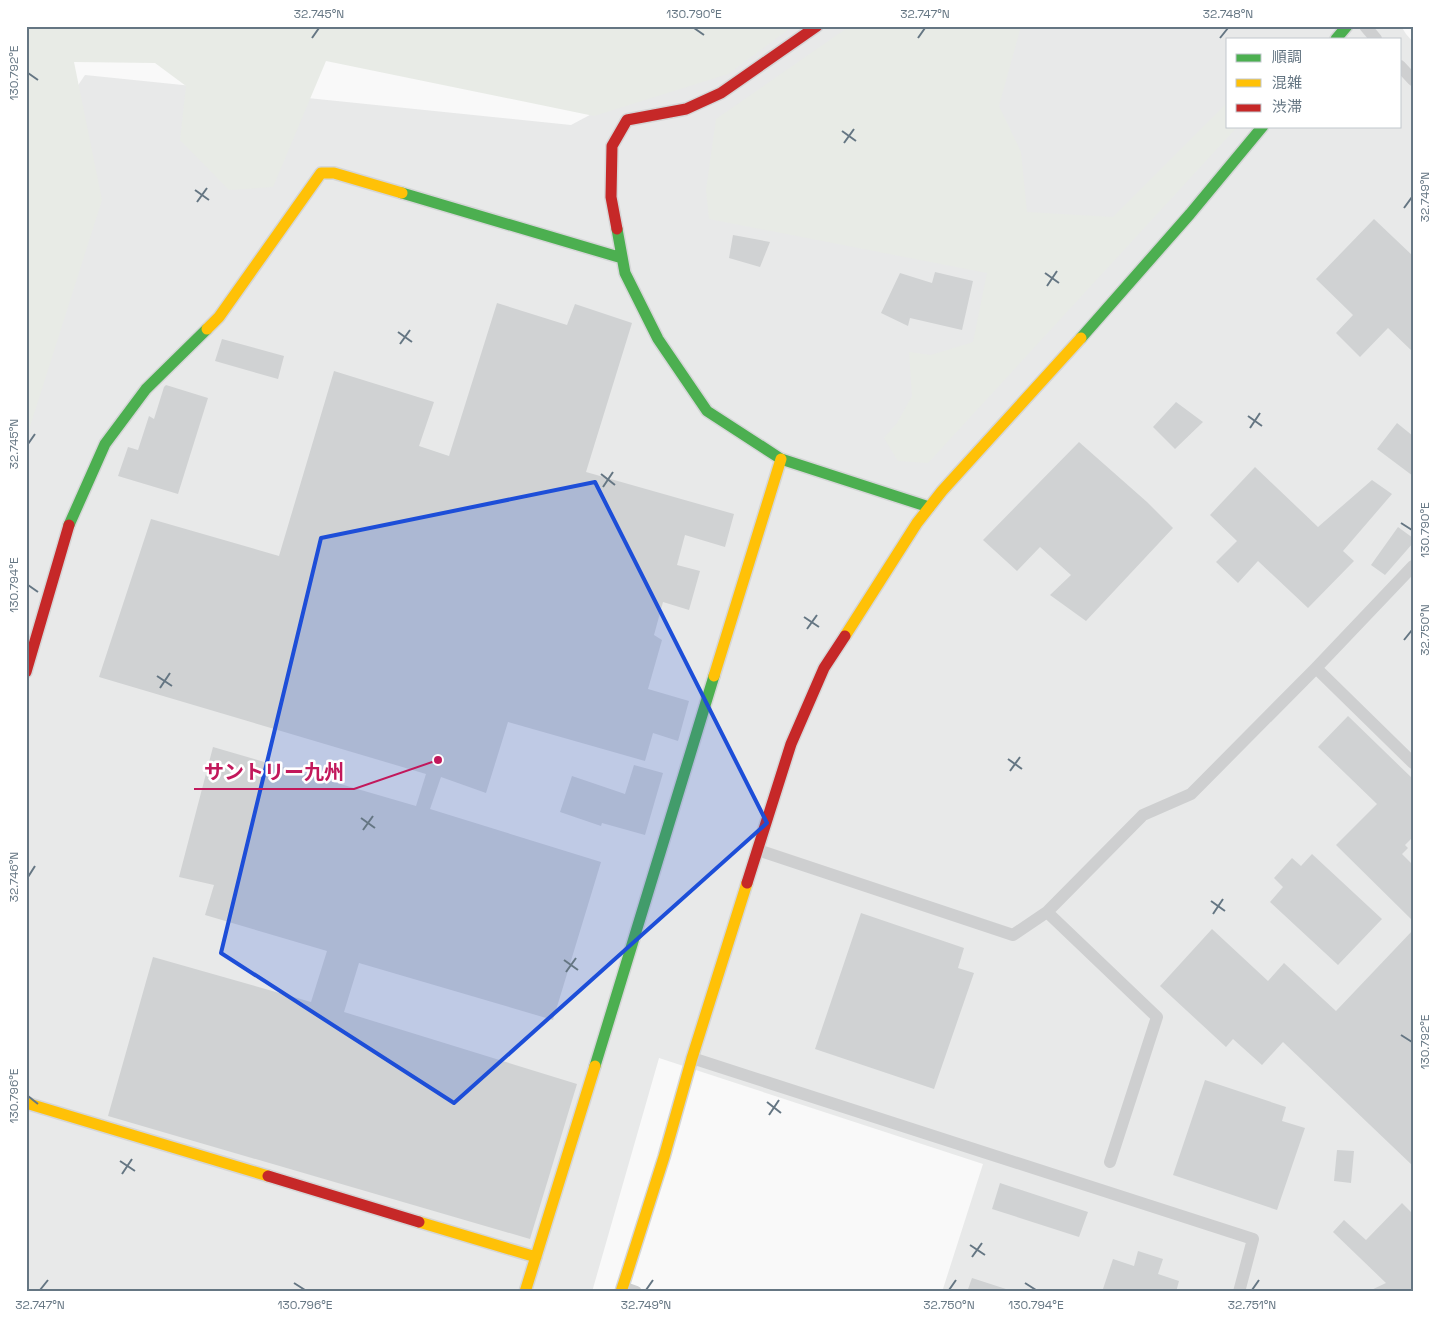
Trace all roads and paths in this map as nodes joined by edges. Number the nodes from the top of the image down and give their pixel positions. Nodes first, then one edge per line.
1 (817, 26) edge
2 (1347, 26) edge
3 (1365, 26) edge
4 (1337, 38) edge
5 (1375, 38) edge
6 (1402, 68) edge
7 (1413, 80) edge
8 (1261, 128) edge
9 (622, 258) junction
10 (781, 459) junction
11 (929, 507) junction
12 (1413, 566) edge
13 (1316, 668) junction
14 (26, 672) edge
15 (1413, 763) edge
16 (758, 850) junction
17 (1047, 912) junction
18 (692, 1058) junction
19 (26, 1103) edge
20 (1110, 1162) dead end
21 (536, 1257) junction
22 (622, 1290) edge
23 (525, 1292) edge
24 (636, 1292) edge
25 (1238, 1292) edge

1 - 9 street
2 - 4 street
3 - 5 street
6 - 7 street
8 - 11 street
9 - 10 street
9 - 14 street
10 - 11 street
10 - 21 street
11 - 16 street
12 - 13 street
13 - 15 street
13 - 17 street
16 - 17 street
16 - 18 street
17 - 20 street
18 - 22 street
18 - 25 street
19 - 21 street
21 - 23 street
22 - 24 street

